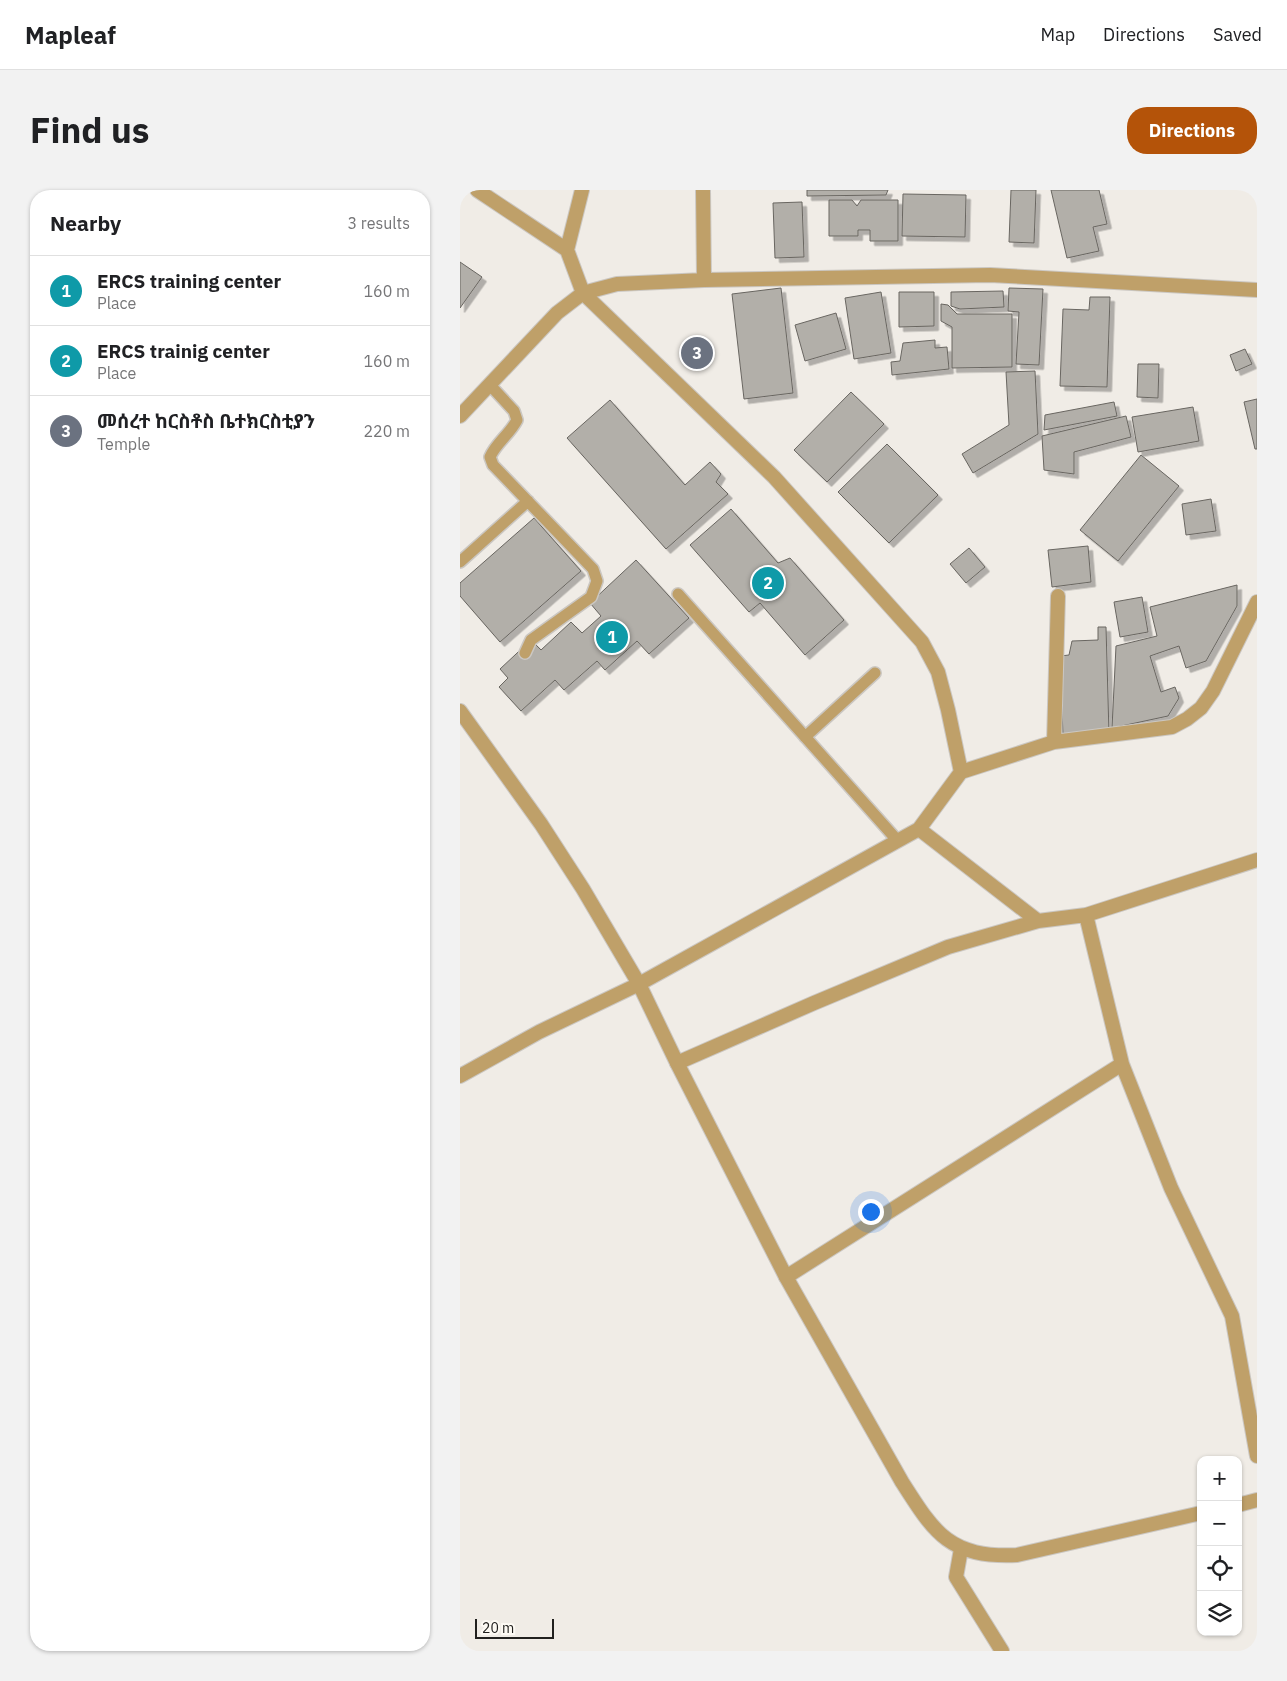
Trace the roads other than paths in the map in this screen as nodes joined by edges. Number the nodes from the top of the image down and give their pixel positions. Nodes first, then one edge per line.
1 (477, 190) edge
2 (582, 190) edge
3 (703, 190) edge
4 (567, 250) junction
5 (704, 280) junction
6 (1257, 290) edge
7 (583, 293) junction
8 (490, 385) junction
9 (460, 416) edge
10 (528, 501) junction
11 (460, 562) edge
12 (678, 594) dead end
13 (1058, 596) dead end
14 (1257, 602) edge
15 (525, 653) dead end
16 (875, 673) dead end
17 (460, 711) edge
18 (805, 737) junction
19 (1054, 742) junction
20 (961, 772) junction
21 (919, 829) junction
22 (897, 840) junction
23 (1257, 860) edge
24 (1086, 915) junction
25 (1038, 921) junction
26 (639, 984) junction
27 (677, 1063) junction
28 (1122, 1064) junction
29 (460, 1076) edge
30 (786, 1277) junction
31 (1257, 1456) edge
32 (1257, 1500) edge
33 (1242, 1504) edge
34 (1197, 1514) edge
35 (961, 1549) junction
36 (1002, 1651) edge

1 - 4 street
2 - 4 street
3 - 5 street
4 - 7 street
5 - 6 street
5 - 7 street
7 - 8 street
7 - 20 street
8 - 9 street
8 - 10 lane
10 - 11 lane
10 - 15 lane
12 - 18 lane
13 - 19 street
14 - 19 street
16 - 18 lane
17 - 26 street
18 - 22 lane
19 - 20 street
20 - 21 street
21 - 22 street
21 - 25 street
22 - 26 street
23 - 24 street
24 - 25 street
24 - 28 street
25 - 27 street
26 - 27 street
26 - 29 street
27 - 30 street
28 - 30 street
28 - 31 street
30 - 35 street
32 - 33 street
34 - 35 street
35 - 36 street

